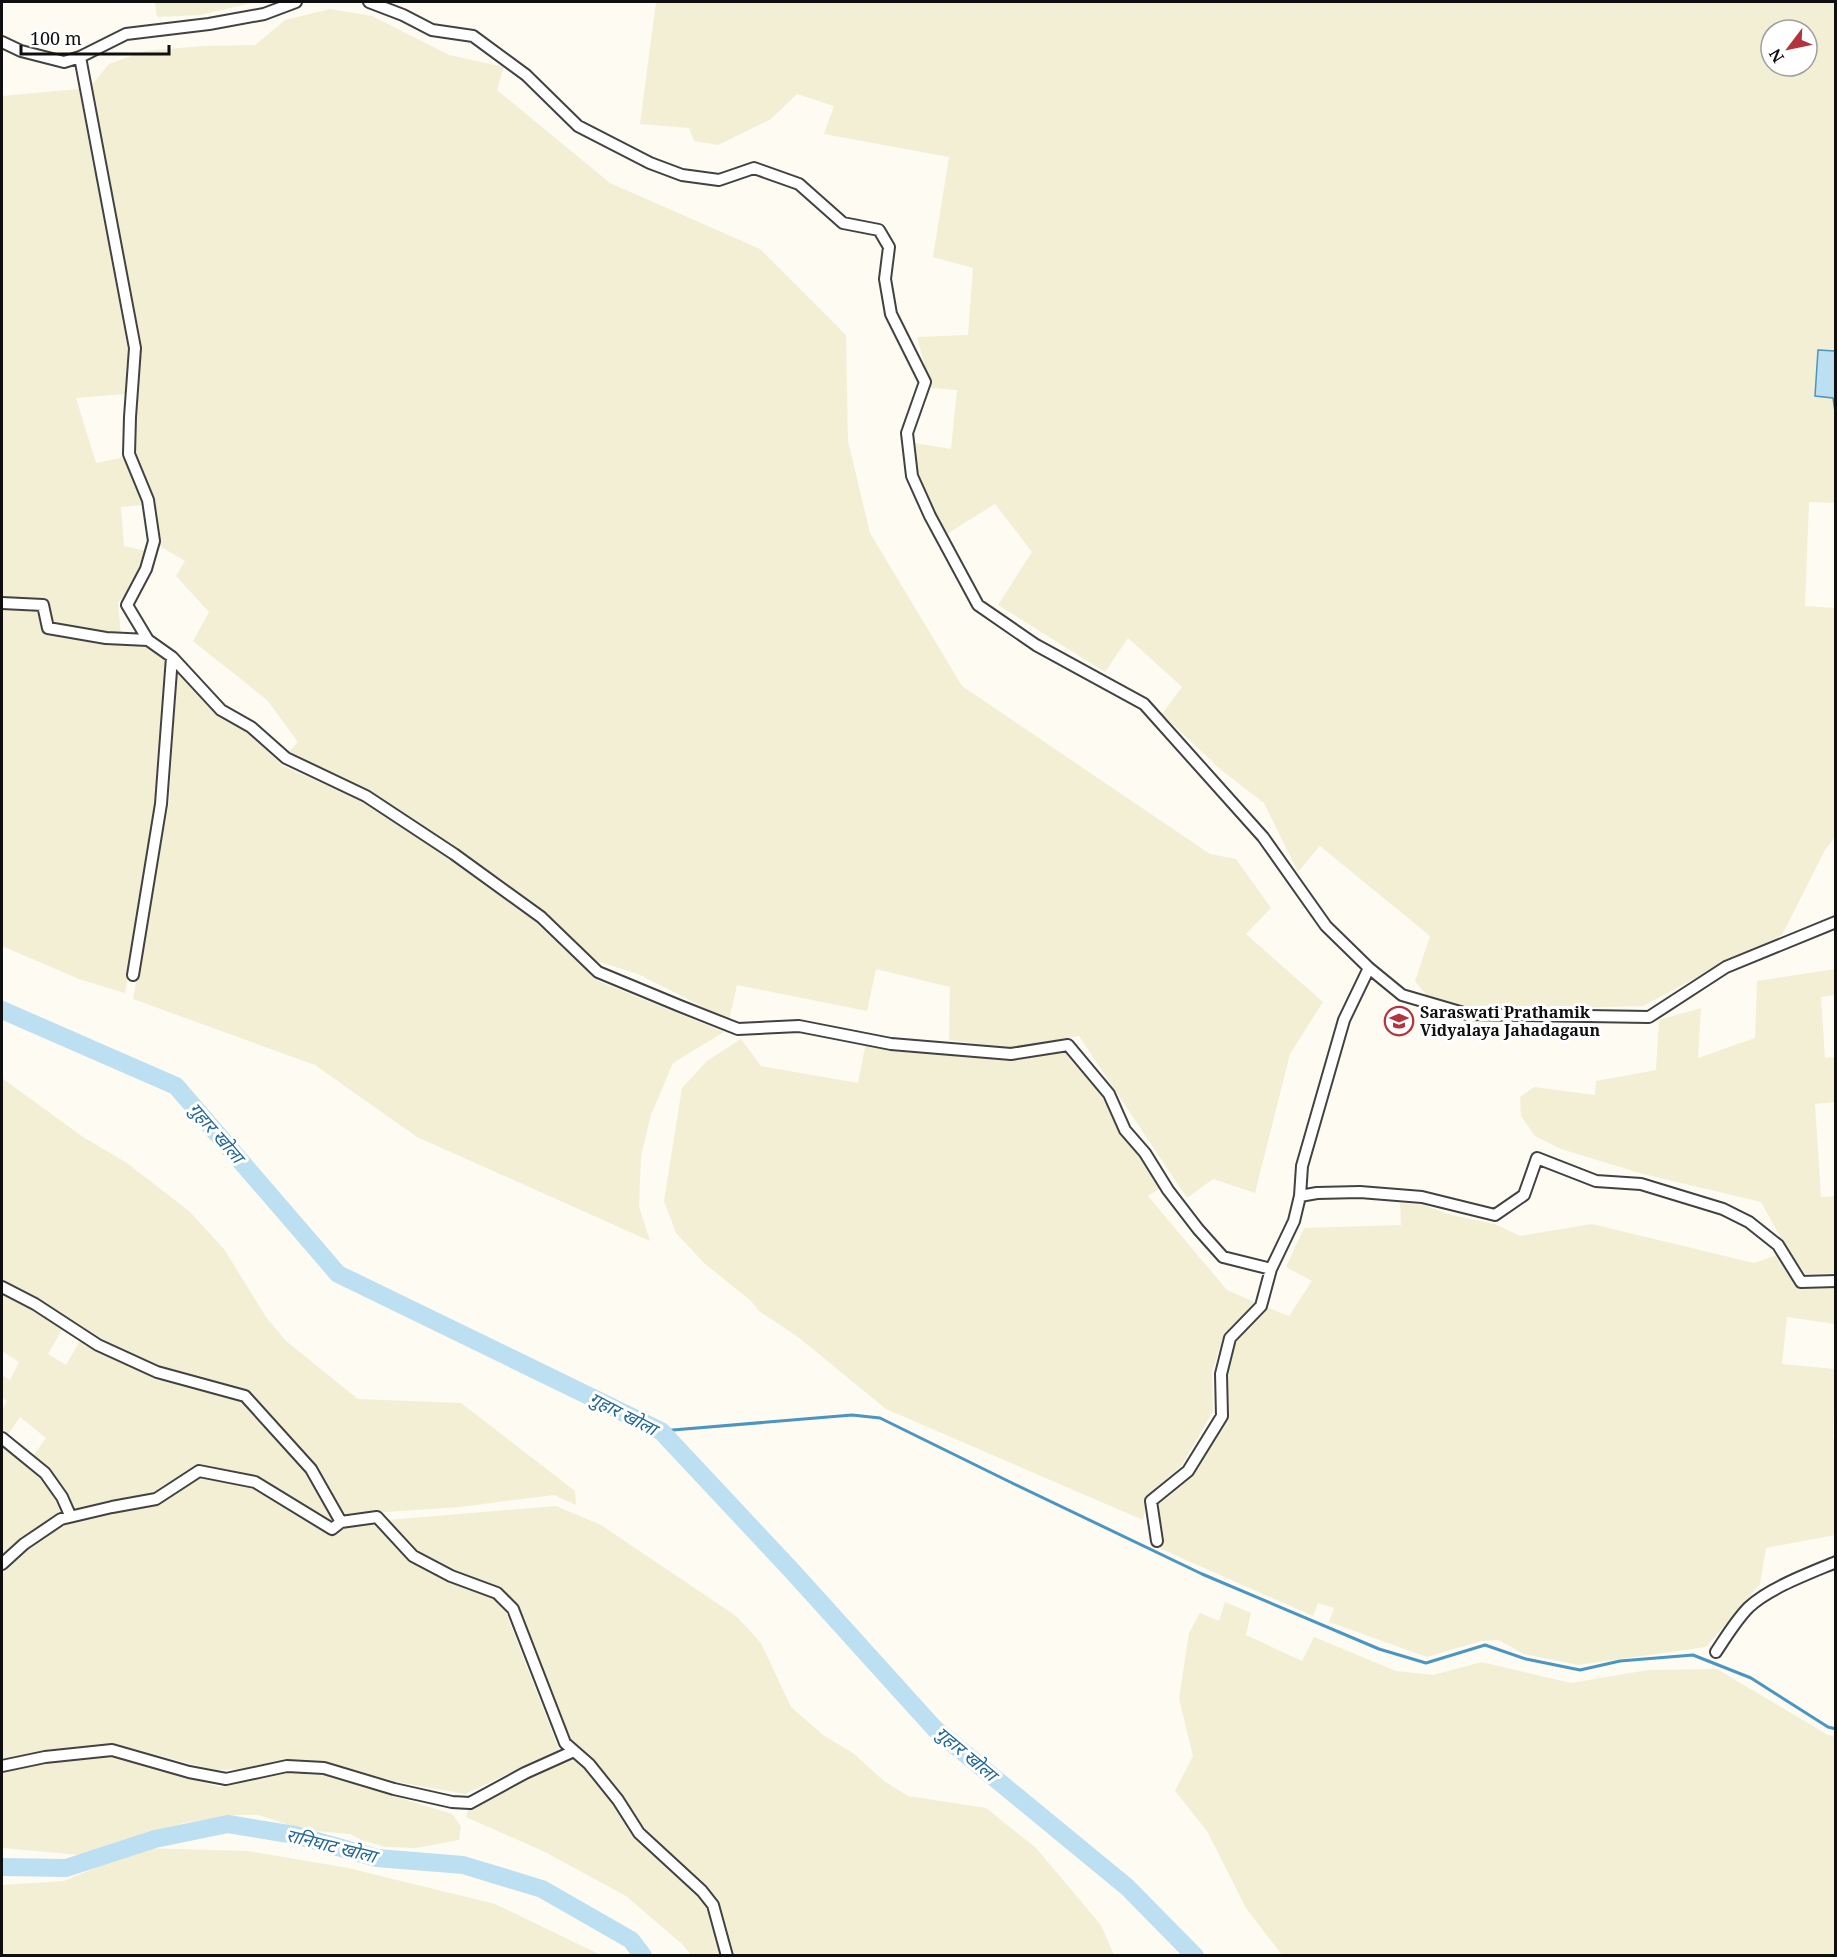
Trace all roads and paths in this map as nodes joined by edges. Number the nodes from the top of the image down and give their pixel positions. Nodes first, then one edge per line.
1 (296, 2) edge
2 (369, 2) edge
3 (2, 42) edge
4 (80, 57) junction
5 (2, 603) edge
6 (148, 640) junction
7 (172, 657) junction
8 (1836, 922) edge
9 (1369, 968) junction
10 (133, 975) dead end
11 (1300, 1196) junction
12 (1271, 1269) junction
13 (1836, 1281) edge
14 (2, 1287) edge
15 (2, 1438) edge
16 (70, 1515) junction
17 (341, 1522) junction
18 (1157, 1541) dead end
19 (1836, 1562) edge
20 (2, 1564) edge
21 (1716, 1652) dead end
22 (574, 1751) junction
23 (2, 1766) edge
24 (727, 1956) edge

1 - 4 street
2 - 9 street
3 - 4 street
4 - 6 street
5 - 6 street
6 - 7 street
7 - 10 street
7 - 12 street
8 - 9 street
9 - 11 street
11 - 12 street
11 - 13 street
12 - 18 street
14 - 17 street
15 - 16 street
16 - 17 street
16 - 20 street
17 - 22 street
19 - 21 street
22 - 23 street
22 - 24 street

